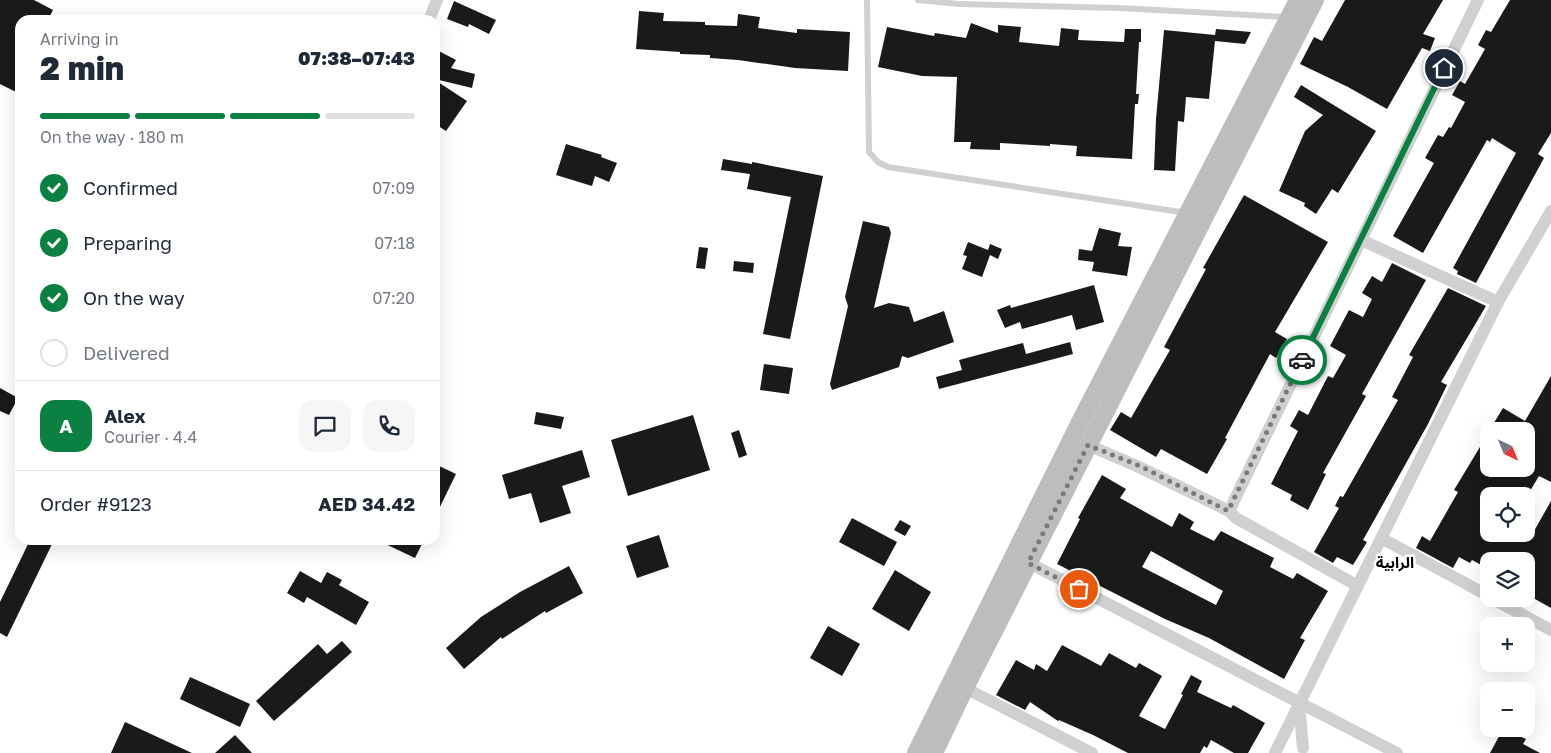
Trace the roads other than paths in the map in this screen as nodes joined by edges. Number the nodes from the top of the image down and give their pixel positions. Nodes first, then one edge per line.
1 (437, 0) edge
2 (867, 0) edge
3 (918, 0) edge
4 (1298, 0) edge
5 (1315, 0) edge
6 (1478, 0) edge
7 (431, 15) edge
8 (1290, 18) junction
9 (1551, 211) edge
10 (1189, 213) junction
11 (1361, 240) junction
12 (1498, 302) junction
13 (1088, 445) junction
14 (1228, 511) junction
15 (1381, 538) junction
16 (1028, 563) junction
17 (1358, 586) junction
18 (1480, 591) edge
19 (1508, 607) edge
20 (1551, 630) edge
21 (965, 688) junction
22 (1300, 703) junction
23 (1303, 748) dead end
24 (916, 753) edge
25 (934, 753) edge
26 (1092, 753) edge
27 (1275, 753) edge
28 (1397, 753) edge

1 - 7 street
2 - 10 lane
3 - 8 lane
4 - 8 street
5 - 13 street
6 - 11 street
8 - 10 street
9 - 12 street
10 - 24 street
11 - 12 street
11 - 14 street
12 - 15 street
13 - 14 street
13 - 16 street
14 - 17 street
15 - 17 street
15 - 18 street
16 - 21 street
16 - 22 street
17 - 22 street
19 - 20 street
21 - 25 street
21 - 26 street
22 - 23 street
22 - 27 street
22 - 28 street

